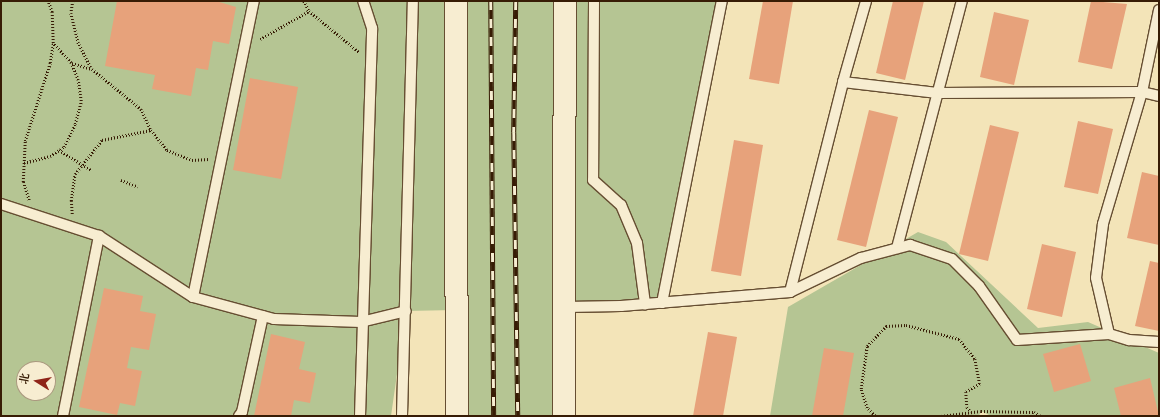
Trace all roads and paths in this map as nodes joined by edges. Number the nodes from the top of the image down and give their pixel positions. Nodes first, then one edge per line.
1 (48, 1) edge
2 (73, 1) edge
3 (254, 1) edge
4 (304, 1) edge
5 (363, 1) edge
6 (413, 1) edge
7 (456, 1) edge
8 (565, 1) edge
9 (594, 1) edge
10 (722, 1) edge
11 (866, 1) edge
12 (962, 1) edge
13 (1159, 10) edge
14 (309, 11) junction
15 (53, 43) junction
16 (244, 49) junction
17 (371, 62) junction
18 (71, 63) junction
19 (92, 68) junction
20 (843, 82) junction
21 (1142, 92) junction
22 (937, 93) junction
23 (1159, 96) edge
24 (151, 130) junction
25 (59, 150) junction
26 (222, 154) junction
27 (24, 163) junction
28 (82, 166) junction
29 (91, 170) dead end
30 (121, 180) dead end
31 (138, 187) dead end
32 (1, 204) edge
33 (34, 215) junction
34 (74, 228) junction
35 (99, 236) junction
36 (897, 248) junction
37 (790, 292) junction
38 (193, 298) junction
39 (662, 302) junction
40 (644, 304) junction
41 (566, 307) junction
42 (406, 311) junction
43 (263, 316) junction
44 (361, 322) junction
45 (1108, 334) junction
46 (1159, 342) edge
47 (971, 412) junction
48 (63, 416) edge
49 (239, 416) edge
50 (360, 416) edge
51 (402, 416) edge
52 (457, 416) edge
53 (564, 416) edge
54 (875, 416) edge
55 (941, 416) edge
56 (1041, 416) edge

1 - 15 path
2 - 19 path
3 - 16 lane
4 - 14 path
5 - 17 lane
6 - 42 lane
7 - 52 street
8 - 41 street
9 - 40 lane
10 - 39 lane
11 - 20 lane
12 - 22 lane
13 - 21 lane
14 - 16 path
14 - 17 path
15 - 18 path
15 - 27 path
16 - 26 lane
17 - 44 lane
18 - 19 path
18 - 25 path
19 - 24 path
20 - 22 lane
20 - 37 lane
21 - 22 lane
21 - 23 lane
21 - 45 lane
22 - 36 lane
24 - 26 path
24 - 28 path
25 - 27 path
25 - 28 path
26 - 38 lane
27 - 33 path
28 - 29 path
28 - 34 path
30 - 31 path
32 - 33 lane
33 - 34 lane
34 - 35 lane
35 - 38 lane
35 - 48 lane
36 - 37 lane
36 - 45 lane
37 - 39 lane
38 - 43 lane
39 - 40 lane
40 - 41 lane
41 - 53 street
42 - 44 lane
42 - 51 lane
43 - 44 lane
43 - 49 lane
44 - 50 lane
45 - 46 lane
47 - 54 path
47 - 55 path
47 - 56 path

